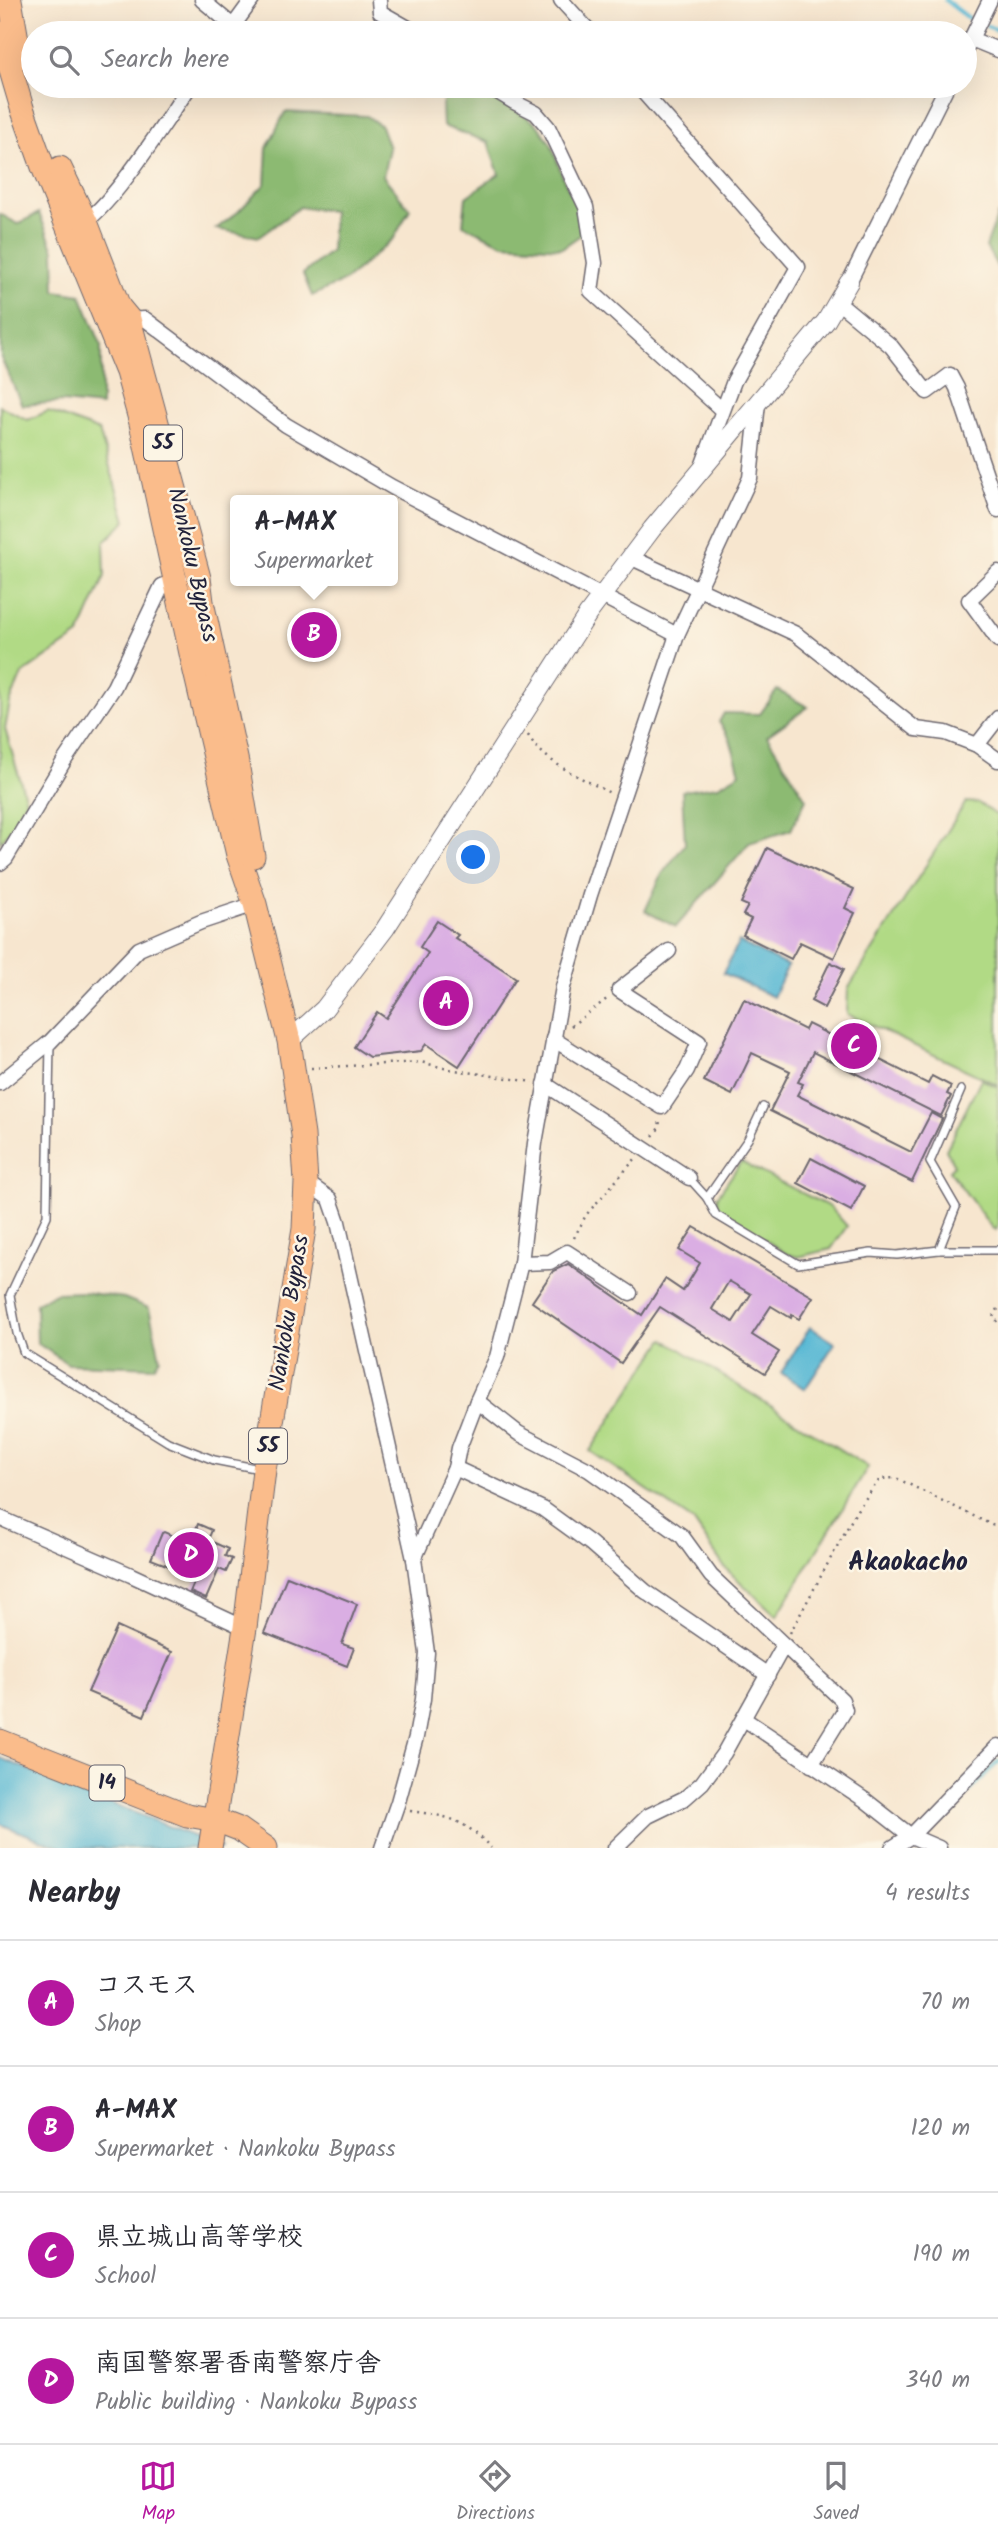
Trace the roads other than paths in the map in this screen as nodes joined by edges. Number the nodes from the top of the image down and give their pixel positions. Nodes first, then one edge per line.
1 (9, 0) edge
2 (202, 0) edge
3 (252, 0) edge
4 (379, 0) edge
5 (561, 0) edge
6 (985, 2) edge
7 (222, 21) edge
8 (236, 21) edge
9 (396, 21) edge
10 (580, 21) edge
11 (977, 22) edge
12 (0, 33) edge
13 (977, 46) edge
14 (998, 50) edge
15 (21, 60) edge
16 (33, 98) edge
17 (182, 98) edge
18 (508, 98) edge
19 (649, 98) edge
20 (941, 98) edge
21 (78, 226) junction
22 (849, 282) joint
23 (838, 302) junction
24 (119, 322) junction
25 (758, 403) junction
26 (722, 410) junction
27 (700, 472) junction
28 (998, 510) edge
29 (632, 558) junction
30 (998, 572) edge
31 (199, 578) junction
32 (174, 579) junction
33 (698, 588) junction
34 (602, 594) junction
35 (677, 635) junction
36 (998, 640) edge
37 (998, 718) edge
38 (976, 746) junction
39 (998, 760) edge
40 (0, 863) edge
41 (255, 904) junction
42 (669, 951) dead end
43 (553, 1040) junction
44 (289, 1041) junction
45 (50, 1042) junction
46 (0, 1083) edge
47 (545, 1084) junction
48 (961, 1090) dead end
49 (763, 1107) dead end
50 (689, 1178) joint
51 (306, 1182) junction
52 (707, 1198) junction
53 (939, 1250) junction
54 (998, 1250) edge
55 (521, 1263) junction
56 (630, 1293) dead end
57 (477, 1401) junction
58 (455, 1468) junction
59 (264, 1470) junction
60 (0, 1518) edge
61 (414, 1559) junction
62 (244, 1628) junction
63 (784, 1645) junction
64 (768, 1675) junction
65 (744, 1719) junction
66 (0, 1741) edge
67 (998, 1746) edge
68 (811, 1765) junction
69 (212, 1835) edge
70 (911, 1836) junction
71 (265, 1848) edge
72 (382, 1848) edge
73 (615, 1848) edge
74 (892, 1848) edge
75 (939, 1848) edge

1 - 15 main road, Nankoku Bypass / 55
2 - 7 street
3 - 8 street
4 - 9 street
5 - 10 street
6 - 11 street
12 - 21 main road, Nankoku Bypass / 55
13 - 14 street
16 - 21 main road, Nankoku Bypass / 55
17 - 21 street
18 - 26 street
19 - 26 street
20 - 22 street
21 - 24 main road, Nankoku Bypass / 55
22 - 23 street
23 - 25 street
23 - 28 street
24 - 31 main road, Nankoku Bypass / 55
24 - 32 main road, Nankoku Bypass / 55
24 - 34 street
25 - 27 street
25 - 33 street
26 - 27 street
27 - 29 street
29 - 33 street
29 - 34 street
30 - 36 street
31 - 32 street
31 - 41 main road, Nankoku Bypass / 55
32 - 40 street
32 - 41 main road, Nankoku Bypass / 55
33 - 35 street
33 - 38 street
34 - 35 street
34 - 44 street
35 - 43 street
37 - 38 street
38 - 39 street
41 - 44 main road, Nankoku Bypass / 55
41 - 45 street
42 - 43 street
43 - 47 street
44 - 51 main road, Nankoku Bypass / 55
45 - 46 street
45 - 59 lane
47 - 50 street
47 - 55 street
48 - 53 lane
49 - 52 lane
50 - 52 lane
51 - 59 main road, Nankoku Bypass / 55
51 - 61 street
52 - 53 lane
53 - 54 lane
55 - 56 street
55 - 57 street
57 - 58 street
57 - 63 street
58 - 61 street
58 - 64 street
59 - 62 main road, Nankoku Bypass / 55
60 - 62 street
61 - 72 street
62 - 69 main road, Nankoku Bypass / 55
63 - 64 street
63 - 68 street
64 - 65 street
65 - 68 street
65 - 73 street
66 - 69 main road, 14
67 - 70 street
68 - 70 street
69 - 71 main road
70 - 74 street
70 - 75 street

